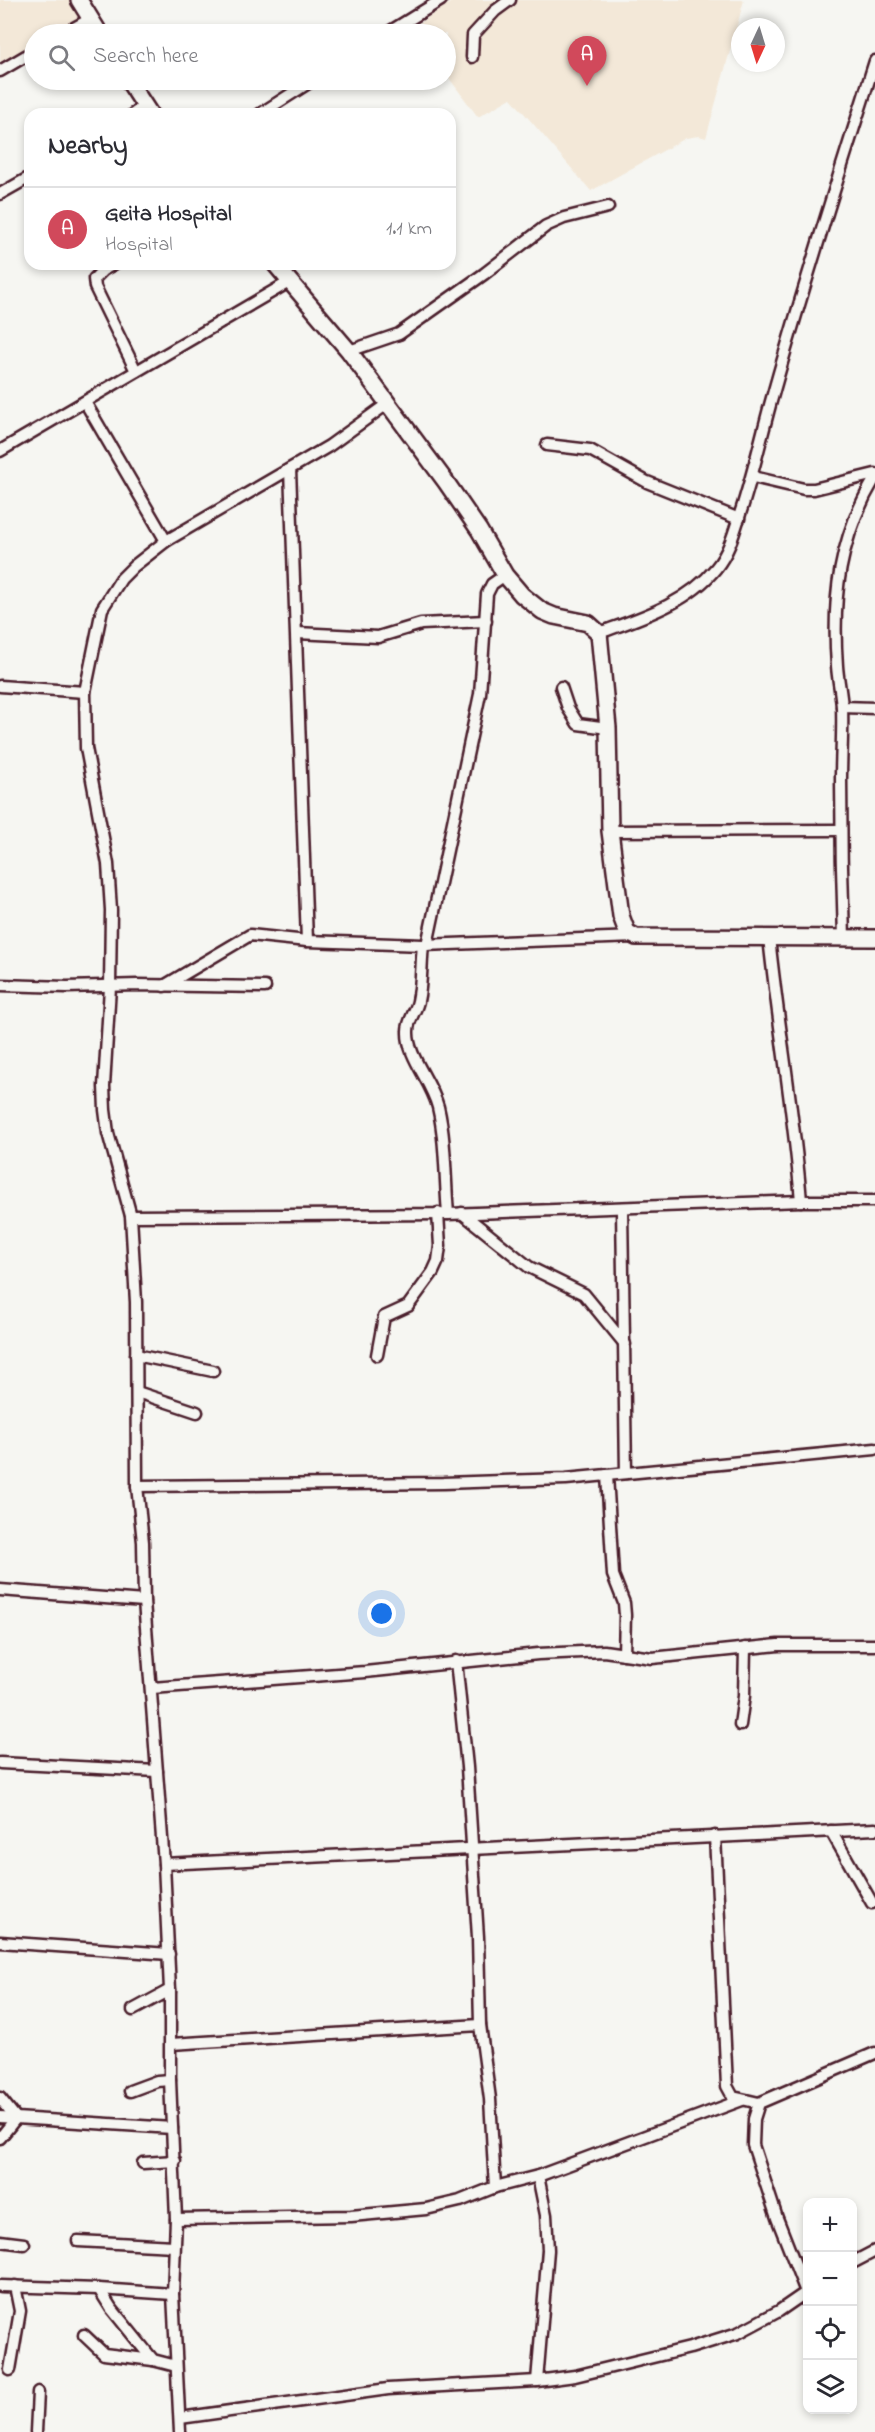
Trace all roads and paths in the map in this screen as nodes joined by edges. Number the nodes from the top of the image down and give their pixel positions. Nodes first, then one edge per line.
1 (79, 0) edge
2 (441, 0) edge
3 (510, 0) edge
4 (90, 19) junction
5 (81, 24) edge
6 (93, 24) edge
7 (402, 24) edge
8 (24, 57) edge
9 (472, 57) dead end
10 (875, 61) edge
11 (0, 71) edge
12 (133, 90) edge
13 (297, 90) edge
14 (141, 108) edge
15 (269, 108) edge
16 (24, 180) edge
17 (0, 194) edge
18 (608, 207) dead end
19 (103, 270) edge
20 (279, 270) edge
21 (288, 282) junction
22 (349, 351) junction
23 (136, 371) junction
24 (85, 402) junction
25 (387, 404) junction
26 (547, 446) dead end
27 (0, 451) edge
28 (290, 469) junction
29 (875, 476) edge
30 (753, 477) junction
31 (739, 519) junction
32 (166, 542) junction
33 (505, 574) junction
34 (486, 621) junction
35 (297, 633) junction
36 (599, 633) junction
37 (0, 686) edge
38 (561, 687) dead end
39 (85, 692) junction
40 (842, 707) junction
41 (875, 708) edge
42 (608, 728) junction
43 (841, 830) junction
44 (610, 831) junction
45 (636, 937) junction
46 (769, 937) junction
47 (844, 938) junction
48 (875, 938) edge
49 (307, 941) junction
50 (425, 945) junction
51 (0, 985) edge
52 (164, 986) junction
53 (110, 987) junction
54 (265, 987) dead end
55 (801, 1201) junction
56 (875, 1201) edge
57 (622, 1209) junction
58 (443, 1214) junction
59 (462, 1214) junction
60 (131, 1216) junction
61 (625, 1345) junction
62 (377, 1354) dead end
63 (136, 1355) junction
64 (213, 1371) dead end
65 (137, 1392) junction
66 (196, 1413) dead end
67 (875, 1449) edge
68 (626, 1473) junction
69 (607, 1475) junction
70 (137, 1486) junction
71 (0, 1590) edge
72 (144, 1601) junction
73 (875, 1645) edge
74 (745, 1648) junction
75 (624, 1654) junction
76 (456, 1661) junction
77 (152, 1688) junction
78 (740, 1725) dead end
79 (0, 1763) edge
80 (157, 1772) junction
81 (875, 1829) edge
82 (831, 1831) junction
83 (715, 1836) junction
84 (473, 1847) junction
85 (164, 1864) junction
86 (872, 1903) dead end
87 (0, 1942) edge
88 (169, 1954) junction
89 (170, 1990) junction
90 (133, 2010) dead end
91 (480, 2025) junction
92 (171, 2044) junction
93 (875, 2053) edge
94 (170, 2080) junction
95 (130, 2091) dead end
96 (0, 2098) edge
97 (742, 2100) junction
98 (759, 2103) junction
99 (0, 2117) edge
100 (16, 2118) junction
101 (172, 2128) junction
102 (0, 2138) edge
103 (175, 2161) junction
104 (143, 2163) dead end
105 (538, 2176) junction
106 (495, 2187) junction
107 (176, 2219) junction
108 (0, 2241) edge
109 (78, 2241) dead end
110 (24, 2244) dead end
111 (174, 2246) junction
112 (875, 2251) edge
113 (857, 2260) edge
114 (803, 2282) edge
115 (0, 2286) edge
116 (15, 2286) junction
117 (99, 2289) junction
118 (173, 2294) junction
119 (803, 2295) edge
120 (84, 2335) dead end
121 (153, 2360) junction
122 (176, 2366) junction
123 (10, 2370) dead end
124 (537, 2381) junction
125 (38, 2392) dead end
126 (180, 2418) junction
127 (36, 2432) edge
128 (180, 2432) edge

1 - 4 street
2 - 7 street
3 - 9 street
4 - 5 street
4 - 6 street
8 - 11 street
10 - 30 street
12 - 14 street
13 - 15 street
16 - 17 street
18 - 22 street
19 - 23 street
20 - 21 street
21 - 22 street
21 - 23 street
22 - 25 street
23 - 24 street
24 - 27 street
24 - 32 street
25 - 28 street
25 - 33 street
26 - 31 street
28 - 32 street
28 - 35 street
29 - 30 street
29 - 40 street
30 - 31 street
31 - 36 street
32 - 39 street
33 - 34 street
33 - 36 street
34 - 35 street
34 - 50 street
35 - 49 street
36 - 42 street
37 - 39 street
38 - 42 street
39 - 53 street
40 - 41 street
40 - 43 street
42 - 44 street
43 - 44 street
43 - 47 street
44 - 45 street
45 - 46 street
45 - 50 street
46 - 47 street
46 - 55 street
47 - 48 street
49 - 50 street
49 - 52 street
50 - 58 street
51 - 53 street
52 - 53 street
52 - 54 street
53 - 60 street
55 - 56 street
55 - 57 street
57 - 59 street
57 - 61 street
58 - 59 street
58 - 60 street
58 - 62 street
59 - 61 street
60 - 63 street
61 - 68 street
63 - 64 street
63 - 65 street
65 - 66 street
65 - 70 street
67 - 68 street
68 - 69 street
69 - 70 street
69 - 75 street
70 - 72 street
71 - 72 street
72 - 77 street
73 - 74 street
74 - 75 street
74 - 78 street
75 - 76 street
76 - 77 street
76 - 84 street
77 - 80 street
79 - 80 street
80 - 85 street
81 - 82 street
82 - 83 street
82 - 86 street
83 - 84 street
83 - 97 street
84 - 85 street
84 - 91 street
85 - 88 street
87 - 88 street
88 - 89 street
89 - 90 street
89 - 92 street
91 - 92 street
91 - 106 street
92 - 94 street
93 - 98 street
94 - 95 street
94 - 101 street
96 - 100 street
97 - 98 street
97 - 105 street
98 - 114 street
99 - 100 street
100 - 101 street
100 - 102 street
101 - 103 street
103 - 104 street
103 - 107 street
105 - 106 street
105 - 124 street
106 - 107 street
107 - 111 street
108 - 110 street
109 - 111 street
111 - 118 street
112 - 113 street
115 - 116 street
116 - 117 street
116 - 123 street
117 - 118 street
117 - 121 street
118 - 122 street
119 - 124 street
120 - 121 street
121 - 122 street
122 - 126 street
124 - 126 street
125 - 127 street
126 - 128 street

